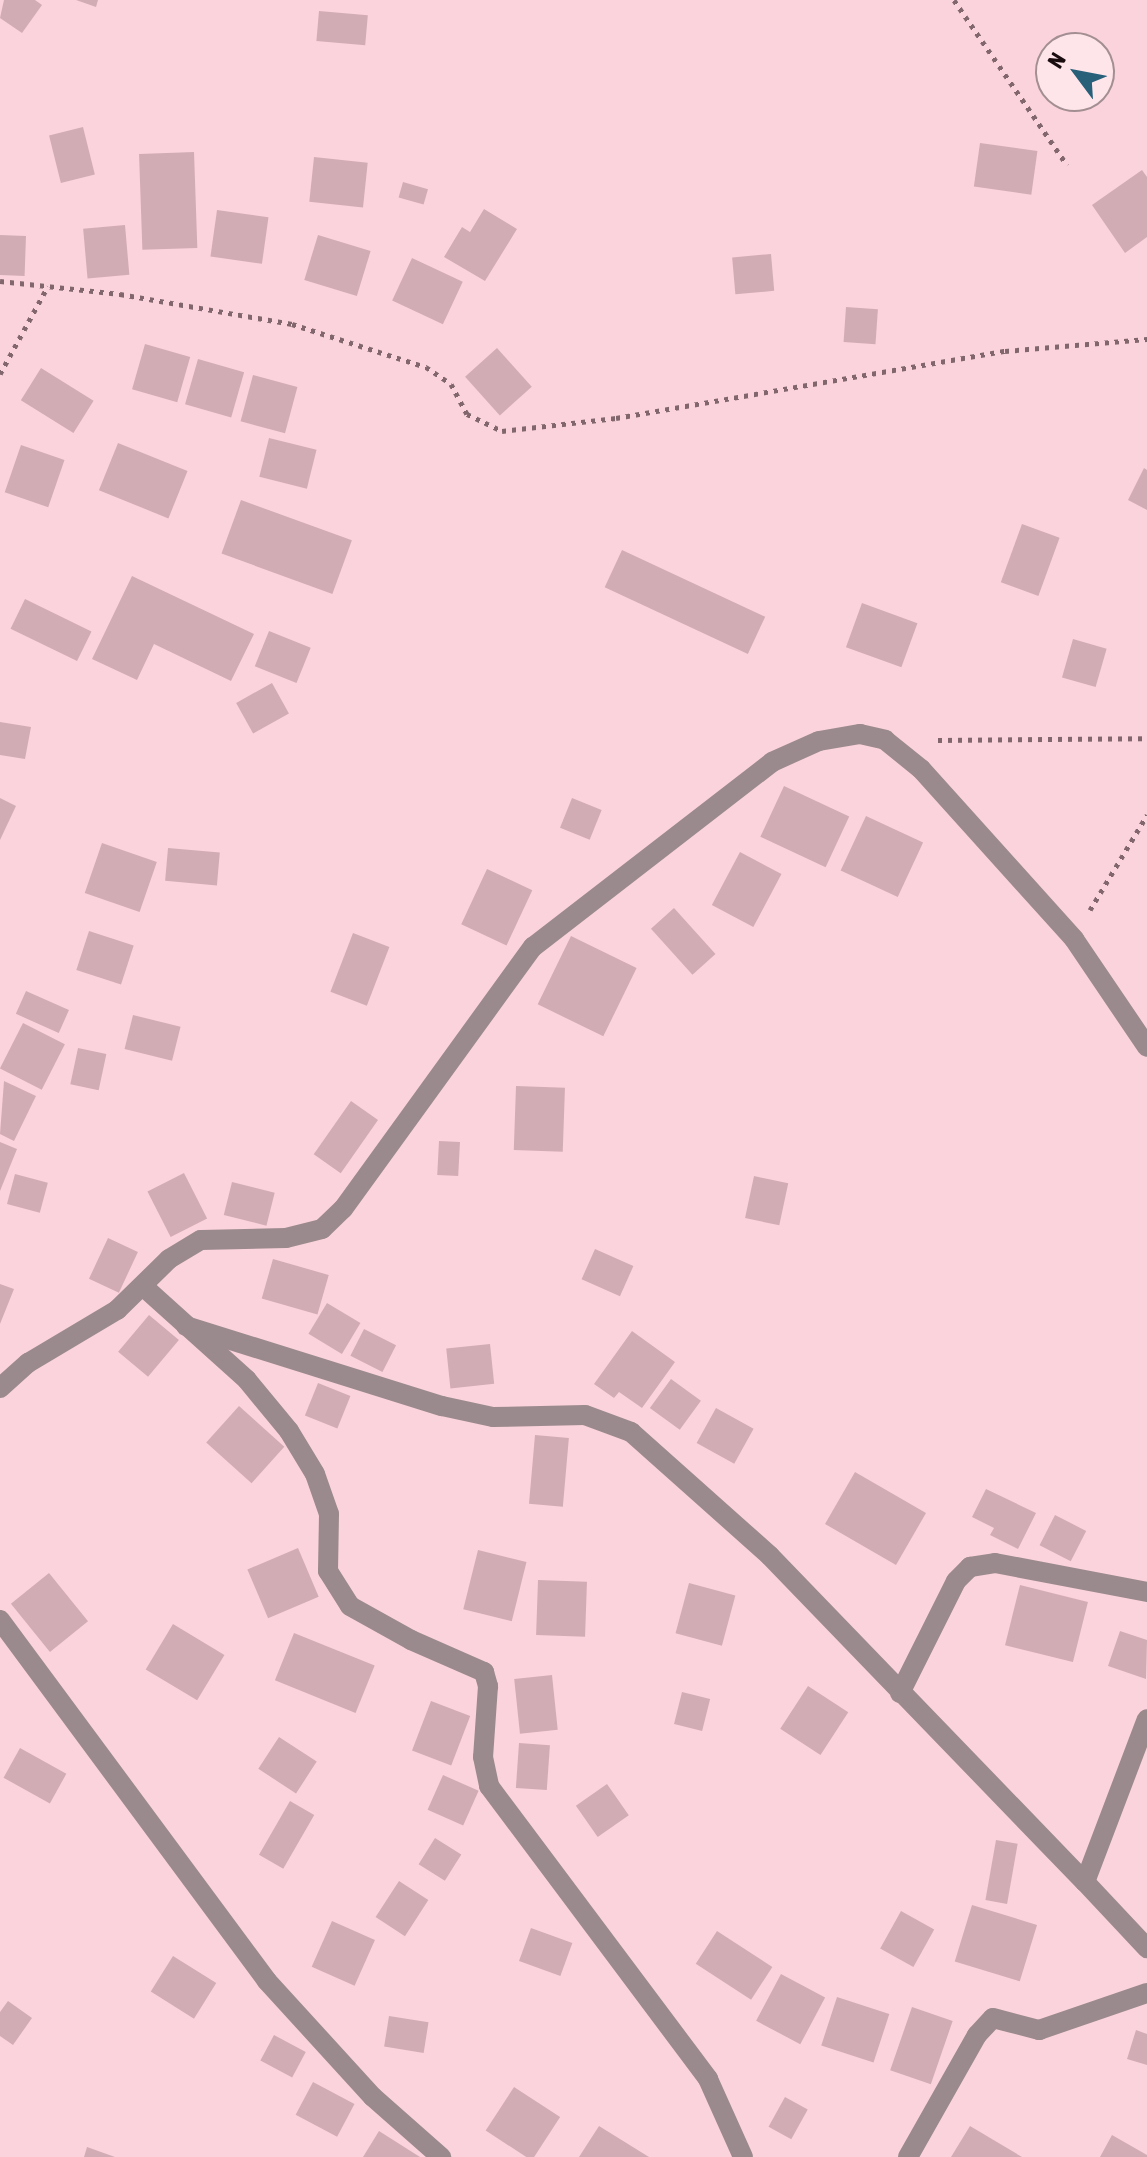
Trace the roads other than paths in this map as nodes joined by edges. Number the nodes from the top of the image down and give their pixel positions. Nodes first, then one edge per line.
1 (1147, 1047) edge
2 (145, 1288) junction
3 (186, 1326) junction
4 (0, 1388) edge
5 (1147, 1592) edge
6 (0, 1620) edge
7 (900, 1693) junction
8 (1147, 1719) edge
9 (1085, 1882) junction
10 (1147, 1948) edge
11 (1147, 1993) edge
12 (441, 2157) edge
13 (743, 2157) edge
14 (908, 2157) edge

1 - 2 street
2 - 3 street
2 - 4 street
3 - 7 street
3 - 13 street
5 - 7 street
6 - 12 street
7 - 9 street
8 - 9 street
9 - 10 street
11 - 14 street

